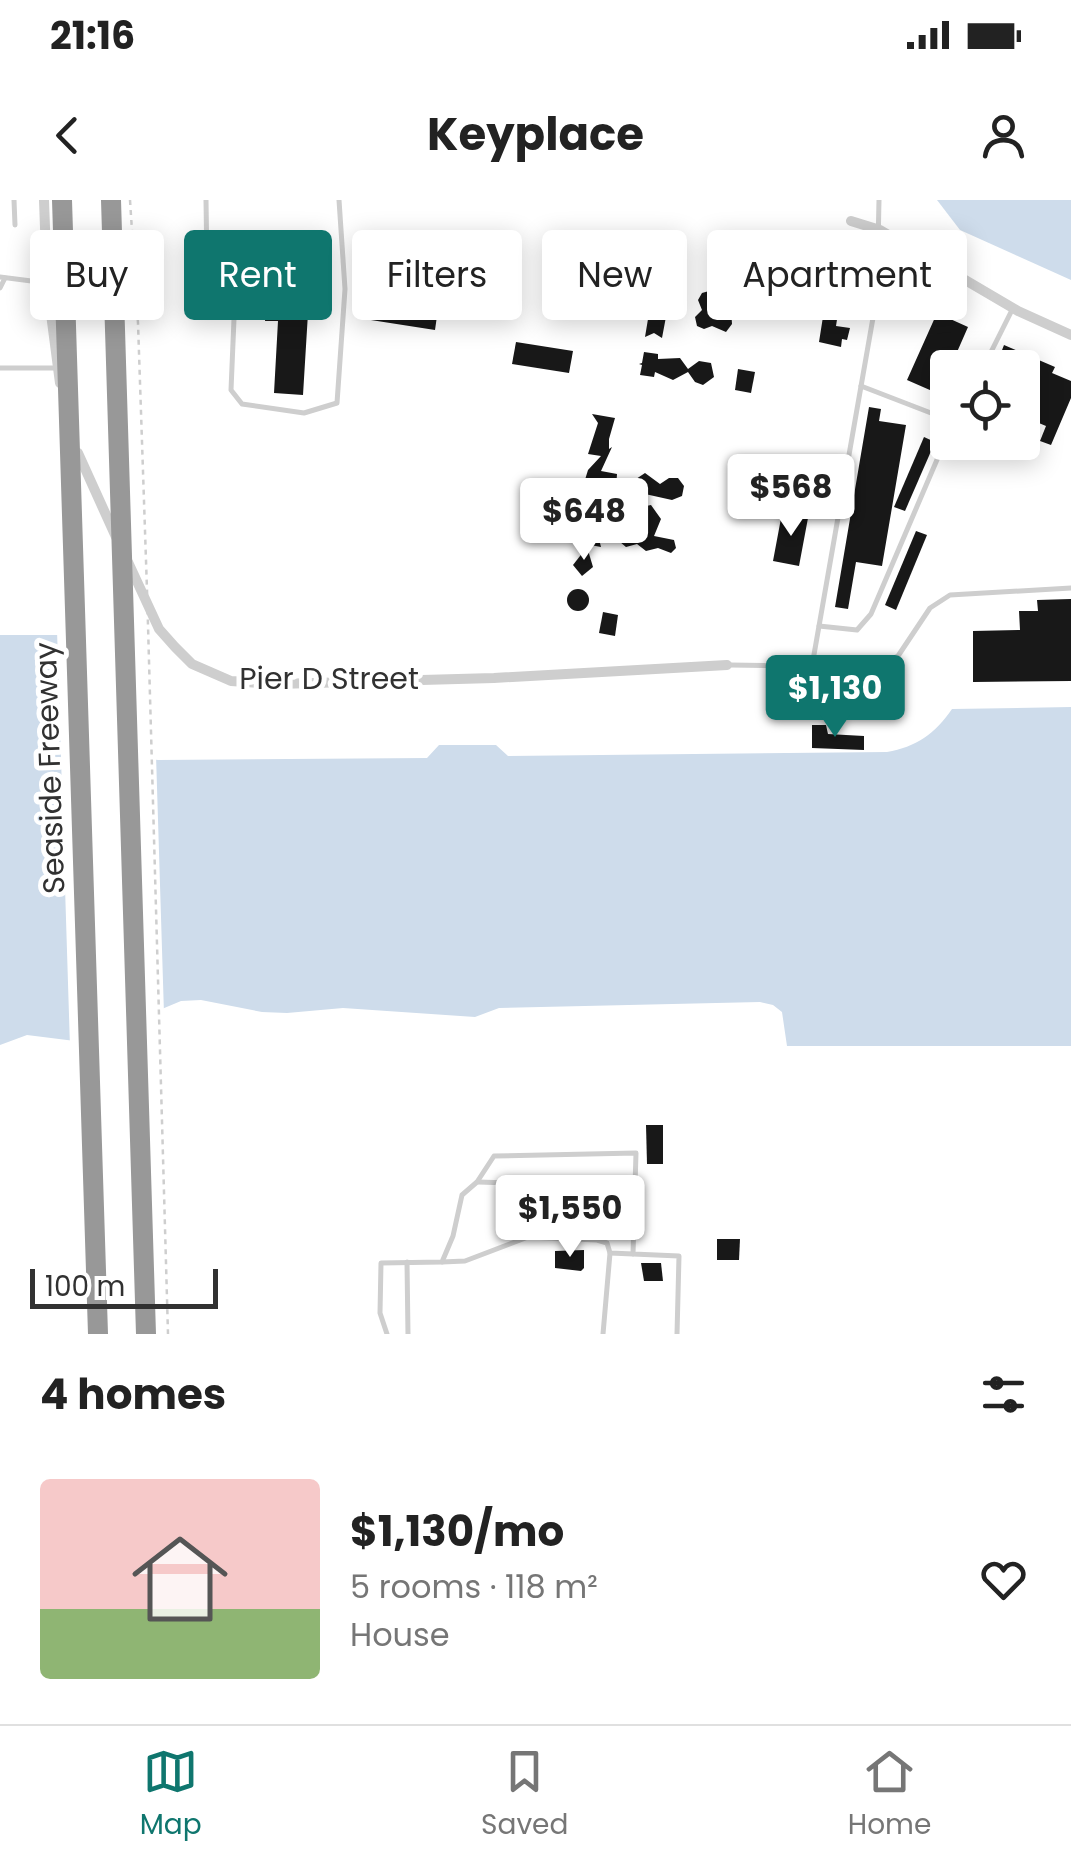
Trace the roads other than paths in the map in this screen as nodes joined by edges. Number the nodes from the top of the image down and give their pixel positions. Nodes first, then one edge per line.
1 (14, 200) edge
2 (44, 200) edge
3 (62, 200) edge
4 (111, 200) edge
5 (206, 200) edge
6 (339, 200) edge
7 (879, 200) edge
8 (850, 222) dead end
9 (15, 224) dead end
10 (45, 230) edge
11 (880, 230) joint
12 (2, 277) edge
13 (30, 281) edge
14 (967, 281) edge
15 (0, 288) edge
16 (1012, 308) junction
17 (51, 320) edge
18 (873, 320) edge
19 (1071, 335) edge
20 (992, 350) edge
21 (0, 368) edge
22 (56, 368) junction
23 (861, 386) junction
24 (930, 413) edge
25 (937, 460) edge
26 (1071, 588) edge
27 (819, 626) junction
28 (727, 665) joint
29 (812, 666) junction
30 (477, 1182) junction
31 (635, 1187) junction
32 (610, 1253) junction
33 (633, 1254) junction
34 (408, 1262) junction
35 (442, 1262) junction
36 (98, 1334) edge
37 (146, 1334) edge
38 (387, 1334) edge
39 (408, 1334) edge
40 (602, 1334) edge
41 (677, 1334) edge

1 - 9 lane
2 - 10 street, Pier D Street
3 - 36 highway, Seaside Freeway, bridge
4 - 37 highway, bridge
5 - 6 lane
7 - 11 lane
8 - 11 street
12 - 13 lane
12 - 15 lane
14 - 16 street
16 - 19 street
16 - 20 lane
17 - 22 street, Pier D Street
18 - 23 lane
21 - 22 lane
22 - 28 street, Pier D Street
23 - 24 lane
23 - 27 lane
25 - 27 lane
26 - 29 lane
27 - 29 lane
28 - 29 lane
30 - 31 lane
30 - 31 lane
30 - 35 lane
31 - 33 lane
32 - 33 lane
32 - 35 lane
32 - 40 lane
33 - 41 lane
34 - 35 lane
34 - 38 lane
34 - 39 lane

